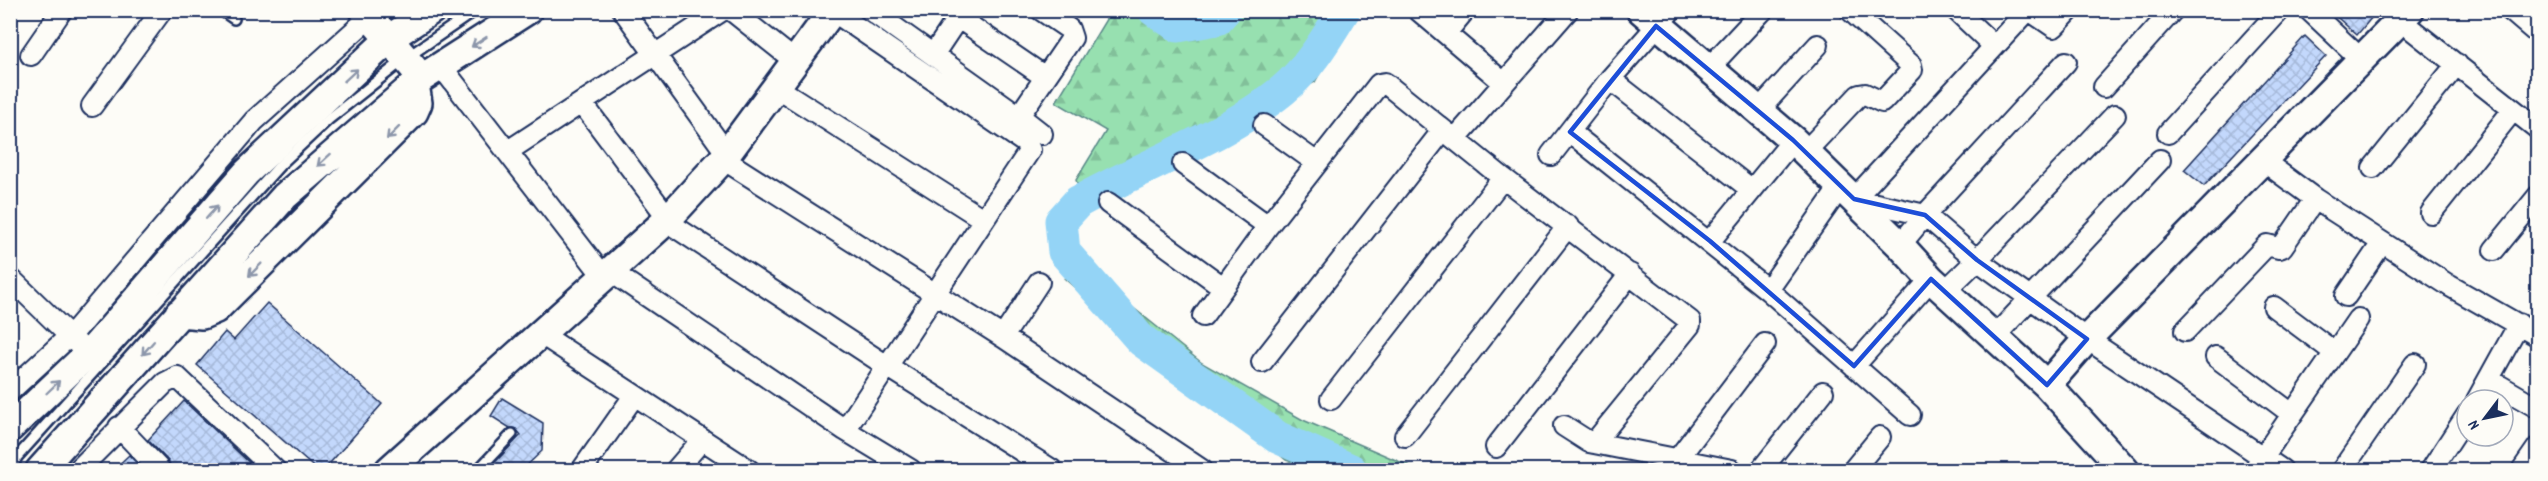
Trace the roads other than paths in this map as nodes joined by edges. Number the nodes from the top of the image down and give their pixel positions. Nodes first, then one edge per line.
1 (62, 10) edge
2 (162, 10) edge
3 (221, 10) edge
4 (432, 10) edge
5 (476, 10) edge
6 (528, 10) edge
7 (623, 10) edge
8 (723, 10) edge
9 (731, 10) edge
10 (833, 10) edge
11 (870, 10) edge
12 (1041, 10) edge
13 (1418, 10) edge
14 (1465, 10) edge
15 (1568, 10) edge
16 (1763, 10) edge
17 (1956, 10) edge
18 (2029, 10) edge
19 (2070, 10) edge
20 (2173, 10) edge
21 (2280, 10) edge
22 (2309, 10) edge
23 (2510, 10) edge
24 (956, 13) edge
25 (1857, 13) edge
26 (367, 14) edge
27 (1656, 16) edge
28 (2405, 16) edge
29 (234, 19) dead end
30 (1446, 33) junction
31 (2538, 34) edge
32 (1818, 45) dead end
33 (1994, 46) junction
34 (31, 55) dead end
35 (933, 55) junction
36 (654, 56) junction
37 (795, 61) junction
38 (2363, 61) junction
39 (2066, 62) dead end
40 (2457, 64) junction
41 (415, 65) junction
42 (1708, 69) junction
43 (1045, 77) junction
44 (1610, 79) junction
45 (1504, 83) junction
46 (776, 87) junction
47 (2104, 87) dead end
48 (582, 103) junction
49 (92, 106) dead end
50 (2513, 110) junction
51 (1758, 111) junction
52 (2115, 115) dead end
53 (1019, 116) junction
54 (1264, 124) dead end
55 (2538, 129) edge
56 (1570, 132) junction
57 (2168, 133) dead end
58 (1042, 135) dead end
59 (1449, 135) junction
60 (1799, 146) junction
61 (508, 151) junction
62 (725, 156) junction
63 (1551, 156) dead end
64 (2160, 160) dead end
65 (2262, 160) junction
66 (1317, 163) junction
67 (1183, 164) dead end
68 (2373, 168) dead end
69 (1503, 178) junction
70 (1752, 190) junction
71 (1847, 193) junction
72 (2538, 196) edge
73 (2314, 200) junction
74 (1108, 203) dead end
75 (2431, 213) dead end
76 (1925, 215) junction
77 (983, 219) junction
78 (667, 220) junction
79 (1268, 226) junction
80 (1568, 226) junction
81 (1710, 242) junction
82 (2382, 243) junction
83 (1900, 245) junction
84 (2494, 250) dead end
85 (1977, 260) junction
86 (607, 274) junction
87 (1630, 274) junction
88 (10, 278) edge
89 (1040, 282) dead end
90 (1938, 285) junction
91 (1222, 287) junction
92 (1768, 290) junction
93 (934, 293) junction
94 (2346, 296) dead end
95 (2030, 298) junction
96 (2274, 307) dead end
97 (1203, 316) dead end
98 (2358, 319) dead end
99 (2519, 324) junction
100 (2185, 331) dead end
101 (540, 334) junction
102 (1995, 336) junction
103 (2538, 336) edge
104 (1003, 337) junction
105 (2087, 339) junction
106 (1765, 344) dead end
107 (79, 345) junction
108 (2334, 352) junction
109 (2216, 357) dead end
110 (1262, 362) dead end
111 (2415, 364) dead end
112 (887, 366) junction
113 (1854, 366) junction
114 (2490, 380) junction
115 (2047, 385) junction
116 (2485, 388) edge
117 (10, 391) edge
118 (1823, 392) dead end
119 (634, 396) junction
120 (1331, 399) dead end
121 (2538, 408) edge
122 (2292, 414) junction
123 (1910, 415) dead end
124 (1564, 426) dead end
125 (119, 427) junction
126 (10, 428) edge
127 (845, 430) junction
128 (512, 434) dead end
129 (2455, 434) edge
130 (1405, 436) dead end
131 (1880, 437) dead end
132 (701, 441) junction
133 (1594, 443) junction
134 (1496, 447) dead end
135 (2538, 447) edge
136 (14, 458) edge
137 (1677, 460) junction
138 (2258, 464) edge
139 (2119, 468) edge
140 (11, 471) edge
141 (40, 471) edge
142 (78, 471) edge
143 (160, 471) edge
144 (274, 471) edge
145 (389, 471) edge
146 (478, 471) edge
147 (582, 471) edge
148 (676, 471) edge
149 (749, 471) edge
150 (911, 471) edge
151 (1052, 471) edge
152 (1202, 471) edge
153 (1732, 471) edge
154 (1761, 471) edge
155 (1853, 471) edge
156 (2282, 471) edge
157 (2342, 471) edge
158 (2431, 471) edge
159 (2522, 471) edge

1 - 34 street
2 - 49 street
3 - 29 lane
4 - 41 street
5 - 41 lane
6 -> 41 street
7 - 36 street
8 - 36 street
9 - 37 street
10 - 37 street
10 - 77 street
11 - 35 street
12 - 43 street
13 - 30 street
14 - 30 street
15 - 45 street
16 - 42 street
17 - 33 street
18 - 19 street
18 - 33 street
20 - 47 street
21 - 57 street
22 - 38 street
23 - 31 street
24 - 35 street
24 - 43 street
25 - 60 street
26 - 41 street
26 - 107 street
27 - 42 street
27 - 44 street
28 - 38 street
28 - 40 street
30 - 45 street
32 - 51 street
33 - 71 street
35 - 53 street
36 - 48 street
36 - 62 street
37 - 46 street
38 - 65 street
39 - 76 street
40 - 50 street
40 - 68 street
41 - 61 street
107 -> 41 street
41 - 136 lane
41 -> 141 street
42 - 51 street
43 - 53 street
44 - 56 street
44 - 70 street
45 - 59 street
46 - 62 street
46 - 77 street
48 - 61 street
48 - 78 street
50 - 55 street
50 - 75 street
51 - 60 street
52 - 85 street
53 - 58 street
54 - 66 street
56 - 63 street
56 - 81 street
59 - 66 street
59 - 69 street
59 - 110 street
60 - 70 street
60 - 71 street
61 - 86 street
62 - 78 street
62 - 93 street
64 - 95 street
65 - 73 street
65 - 105 street
66 - 79 street
67 - 79 street
69 - 80 street
69 - 120 street
70 - 81 street
71 - 76 street
71 - 83 street
71 - 92 street
72 - 84 street
73 - 82 street
73 - 100 street
74 - 91 street
76 - 83 street
76 - 85 street
77 - 93 street
78 - 86 street
78 - 112 street
79 - 91 street
80 - 87 street
80 - 130 street
81 - 92 street
82 - 94 street
82 - 99 street
83 - 90 street
85 - 90 street
85 - 95 street
86 - 101 street
86 - 127 street
87 - 133 street
87 - 134 street
88 - 107 street
89 - 104 street
90 - 102 street
90 - 113 street
91 - 97 street
92 - 113 street
93 - 104 street
93 - 112 street
95 - 102 street
95 - 105 street
96 - 108 street
98 - 108 street
99 - 103 street
99 - 114 street
101 - 119 street
101 - 145 street
102 - 115 street
104 - 152 street
105 - 115 street
105 - 138 street
106 - 137 street
107 - 117 street
126 -> 107 street
108 - 122 street
109 - 122 street
111 - 157 street
112 - 127 street
112 - 151 street
113 - 123 street
114 - 116 street
114 - 121 street
115 - 139 street
118 - 154 street
119 - 132 street
119 - 147 street
122 - 138 street
124 - 133 street
125 - 142 street
125 - 143 street
125 - 144 street
127 - 150 street
128 - 146 lane
129 - 158 street
131 - 155 street
132 - 148 street
132 - 149 street
133 - 137 street
135 - 159 street
136 - 140 lane
137 - 153 street
138 - 156 street

